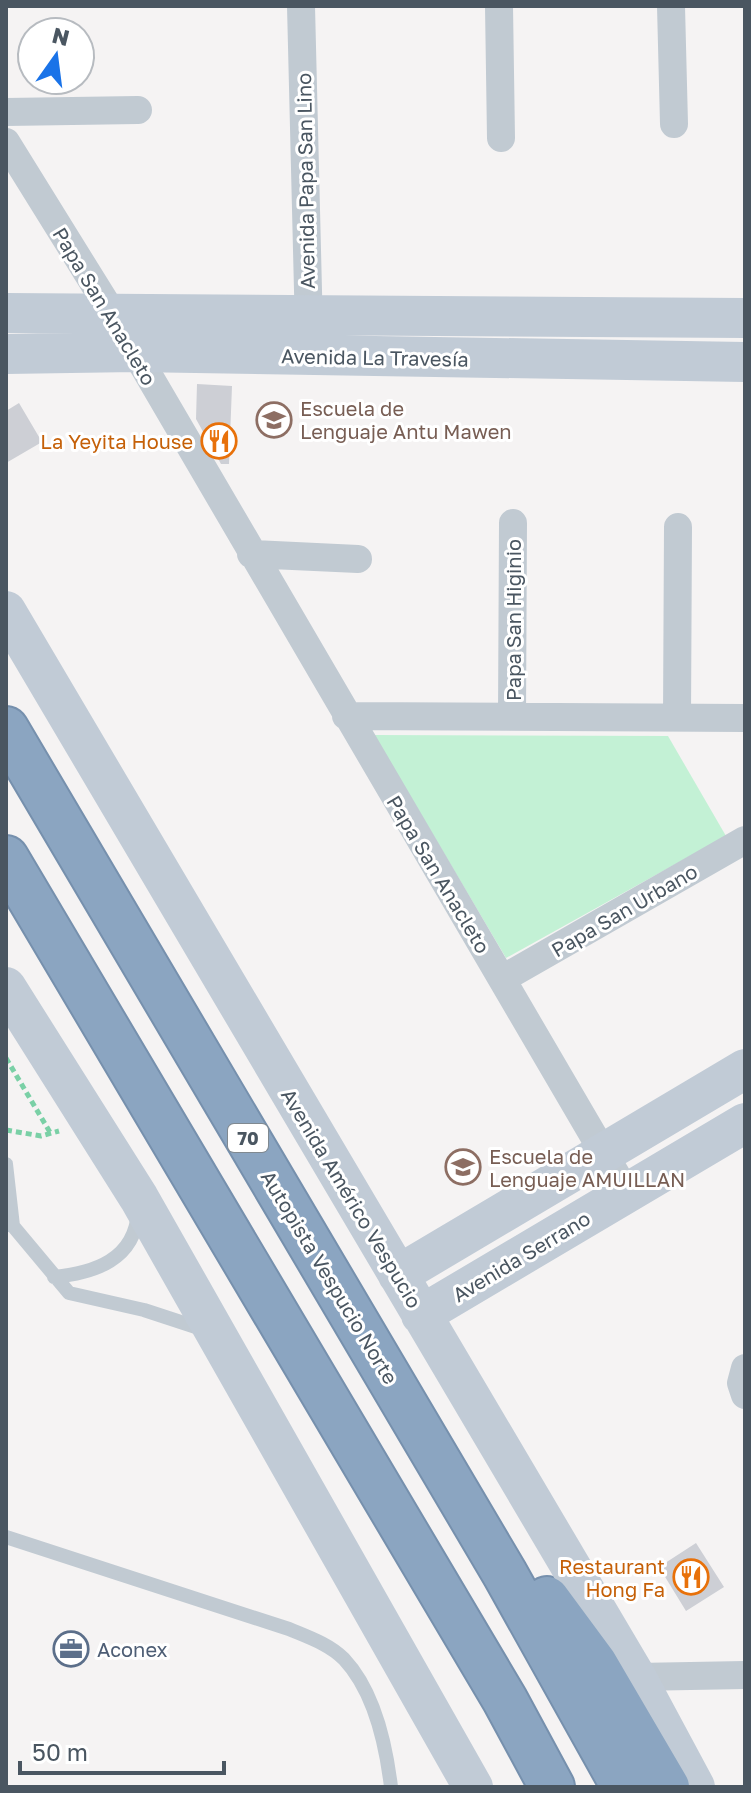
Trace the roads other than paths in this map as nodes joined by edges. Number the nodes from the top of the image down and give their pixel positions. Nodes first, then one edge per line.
1 (301, 6) edge
2 (499, 6) edge
3 (671, 6) edge
4 (138, 110) dead end
5 (6, 112) edge
6 (674, 124) dead end
7 (501, 138) dead end
8 (6, 142) edge
9 (6, 313) edge
10 (114, 316) junction
11 (308, 317) junction
12 (745, 318) edge
13 (135, 352) junction
14 (6, 354) edge
15 (309, 356) junction
16 (745, 362) edge
17 (513, 523) dead end
18 (678, 527) dead end
19 (251, 554) junction
20 (358, 559) dead end
21 (6, 611) edge
22 (346, 716) junction
23 (512, 716) junction
24 (677, 717) junction
25 (745, 718) edge
26 (6, 729) edge
27 (745, 840) edge
28 (6, 858) edge
29 (502, 979) junction
30 (6, 987) edge
31 (745, 1069) edge
32 (745, 1123) edge
33 (605, 1154) junction
34 (6, 1164) edge
35 (627, 1193) junction
36 (139, 1198) junction
37 (9, 1225) edge
38 (398, 1275) junction
39 (54, 1277) junction
40 (421, 1315) junction
41 (214, 1333) junction
42 (745, 1368) edge
43 (745, 1395) edge
44 (474, 1521) junction
45 (6, 1537) edge
46 (745, 1675) edge
47 (636, 1677) junction
48 (391, 1787) edge
49 (473, 1787) edge
50 (552, 1787) edge
51 (624, 1787) edge
52 (667, 1787) edge
53 (695, 1787) edge

1 - 11 street, Avenida Papa San Lino
2 - 7 street
3 - 6 street
4 - 5 street
8 - 10 street, Papa San Anacleto
9 - 10 main road, Avenida La Travesía
10 - 11 main road, Avenida La Travesía
10 - 13 street, Papa San Anacleto
11 - 12 main road, Avenida La Travesía
11 - 15 street, Avenida Papa San Lino
13 - 14 main road, Avenida La Travesía
13 - 15 main road, Avenida La Travesía
13 - 19 street, Papa San Anacleto
15 - 16 main road, Avenida La Travesía
17 - 23 street, Papa San Higinio
18 - 24 street
19 - 20 street
19 - 22 street, Papa San Anacleto
21 - 38 main road, Avenida Américo Vespucio
22 - 23 street, Papa San Higinio
22 - 29 street, Papa San Anacleto
23 - 24 street, Papa San Higinio
24 - 25 street, Papa San Higinio
26 - 44 highway, Autopista Vespucio Norte / 70
27 - 29 street, Papa San Urbano
28 - 50 highway
29 - 33 street, Papa San Anacleto
30 - 36 main road
31 - 33 main road
32 - 35 main road, Avenida Serrano
33 - 35 street, Papa San Anacleto
33 - 38 main road
34 - 37 lane
35 - 40 main road, Avenida Serrano
36 - 39 lane
36 - 41 main road
37 - 39 lane
38 - 40 main road, Avenida Américo Vespucio
39 - 41 lane
40 - 47 main road, Avenida Américo Vespucio
41 - 49 main road
42 - 43 street
44 - 51 highway, Autopista Vespucio Norte / 70
44 - 52 highway
45 - 48 lane
46 - 47 street
47 - 53 main road, Avenida Américo Vespucio

